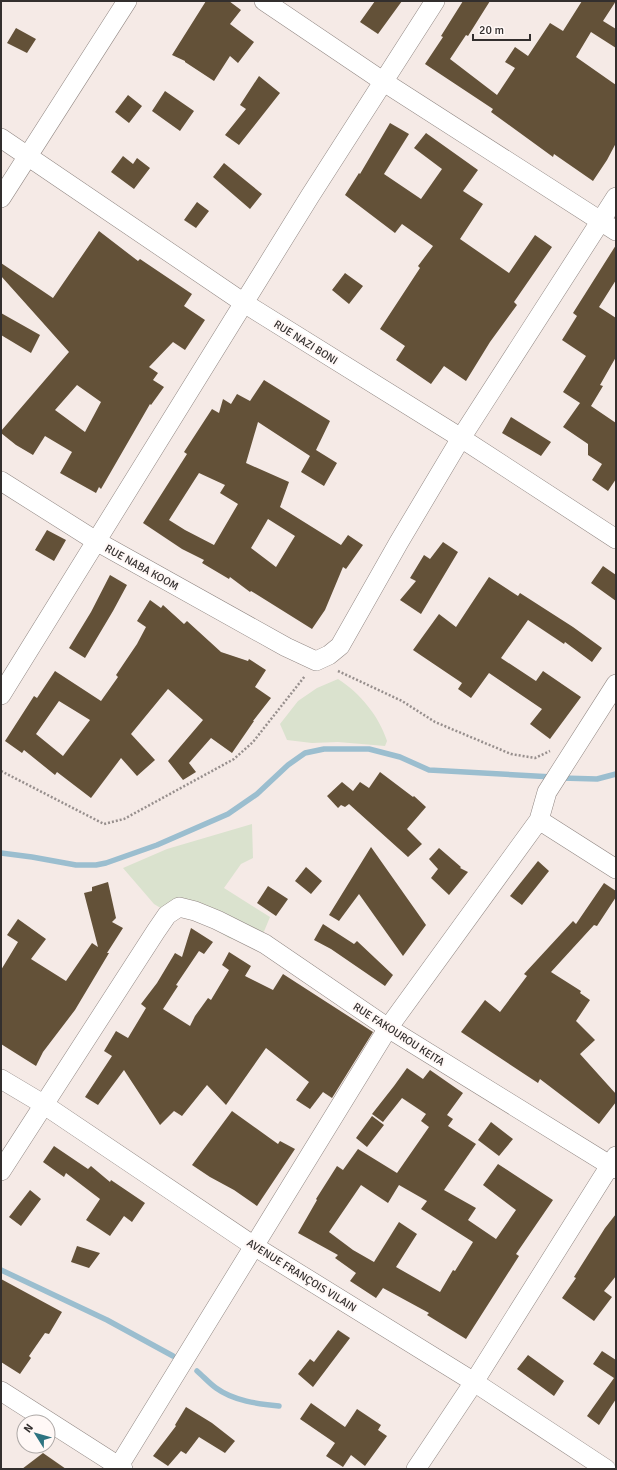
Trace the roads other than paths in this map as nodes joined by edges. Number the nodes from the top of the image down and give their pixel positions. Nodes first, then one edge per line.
1 (127, 1) edge
2 (264, 1) edge
3 (435, 1) edge
4 (384, 82) junction
5 (1, 138) edge
6 (28, 156) junction
7 (616, 197) edge
8 (1, 198) edge
9 (609, 226) edge
10 (244, 303) junction
11 (461, 438) junction
12 (1, 481) edge
13 (616, 539) edge
14 (96, 541) junction
15 (616, 684) edge
16 (1, 695) edge
17 (539, 820) junction
18 (616, 869) edge
19 (388, 1028) junction
20 (1, 1078) edge
21 (44, 1104) junction
22 (614, 1163) edge
23 (1, 1171) edge
24 (254, 1246) junction
25 (474, 1382) junction
26 (1, 1391) edge
27 (120, 1468) edge
28 (416, 1469) edge
29 (606, 1469) edge

1 - 6 street
2 - 4 street
3 - 4 street
4 - 9 street
4 - 10 street
5 - 6 street, RUE NAZI BONI
6 - 8 street
6 - 10 street, RUE NAZI BONI
7 - 9 street
9 - 11 street
10 - 11 street, RUE NAZI BONI
10 - 14 street
11 - 13 street, RUE NAZI BONI
11 - 14 street, RUE NABA KOOM
12 - 14 street, RUE NABA KOOM
14 - 16 street
15 - 17 street
17 - 18 street
17 - 19 street
19 - 21 street, RUE FAKOUROU KEITA
19 - 22 street, RUE FAKOUROU KEITA
19 - 24 street
20 - 21 street, AVENUE FRANÇOIS VILAIN
21 - 23 street
21 - 24 street, AVENUE FRANÇOIS VILAIN
22 - 25 street
24 - 25 street, AVENUE FRANÇOIS VILAIN
24 - 27 street
25 - 28 street
25 - 29 street, AVENUE FRANÇOIS VILAIN
26 - 27 street

